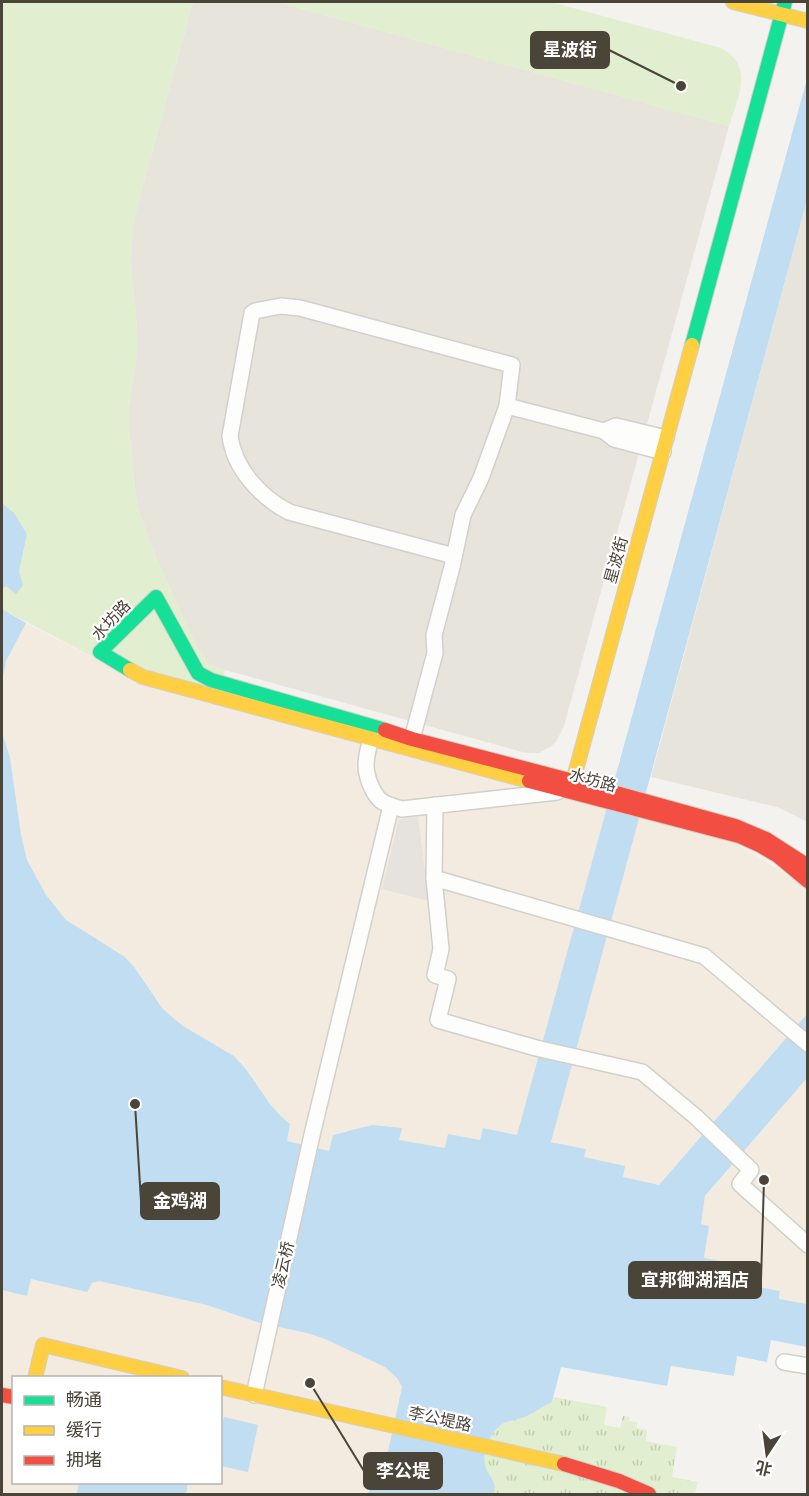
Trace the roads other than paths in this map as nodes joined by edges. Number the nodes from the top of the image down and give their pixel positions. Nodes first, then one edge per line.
1 (733, 2) edge
2 (783, 8) edge
3 (807, 21) edge
4 (507, 406) junction
5 (664, 445) junction
6 (454, 556) junction
7 (372, 733) junction
8 (412, 739) junction
9 (571, 786) junction
10 (435, 805) junction
11 (391, 806) junction
12 (653, 808) junction
13 (807, 866) edge
14 (434, 878) junction
15 (807, 881) edge
16 (807, 1044) edge
17 (807, 1245) edge
18 (784, 1362) dead end
19 (807, 1366) edge
20 (35, 1376) edge
21 (178, 1376) edge
22 (222, 1387) edge
23 (254, 1395) junction
24 (649, 1494) edge

1 - 2 street
2 - 3 street
2 - 5 street, 星波街
4 - 5 street
4 - 6 street
4 - 6 street
5 - 9 street, 星波街
6 - 8 street
7 - 7 street, 水坊路
7 - 8 street, 水坊路
7 - 9 street, 水坊路
7 - 11 street
8 - 9 street, 水坊路
9 - 10 street
9 - 12 street, 水坊路
10 - 11 street
10 - 14 street
11 - 23 street, 凌云桥
12 - 13 street, 水坊路
12 - 15 street, 水坊路
14 - 16 street
14 - 17 street
18 - 19 street
20 - 21 street
22 - 23 street, 李公堤路
23 - 24 street, 李公堤路

